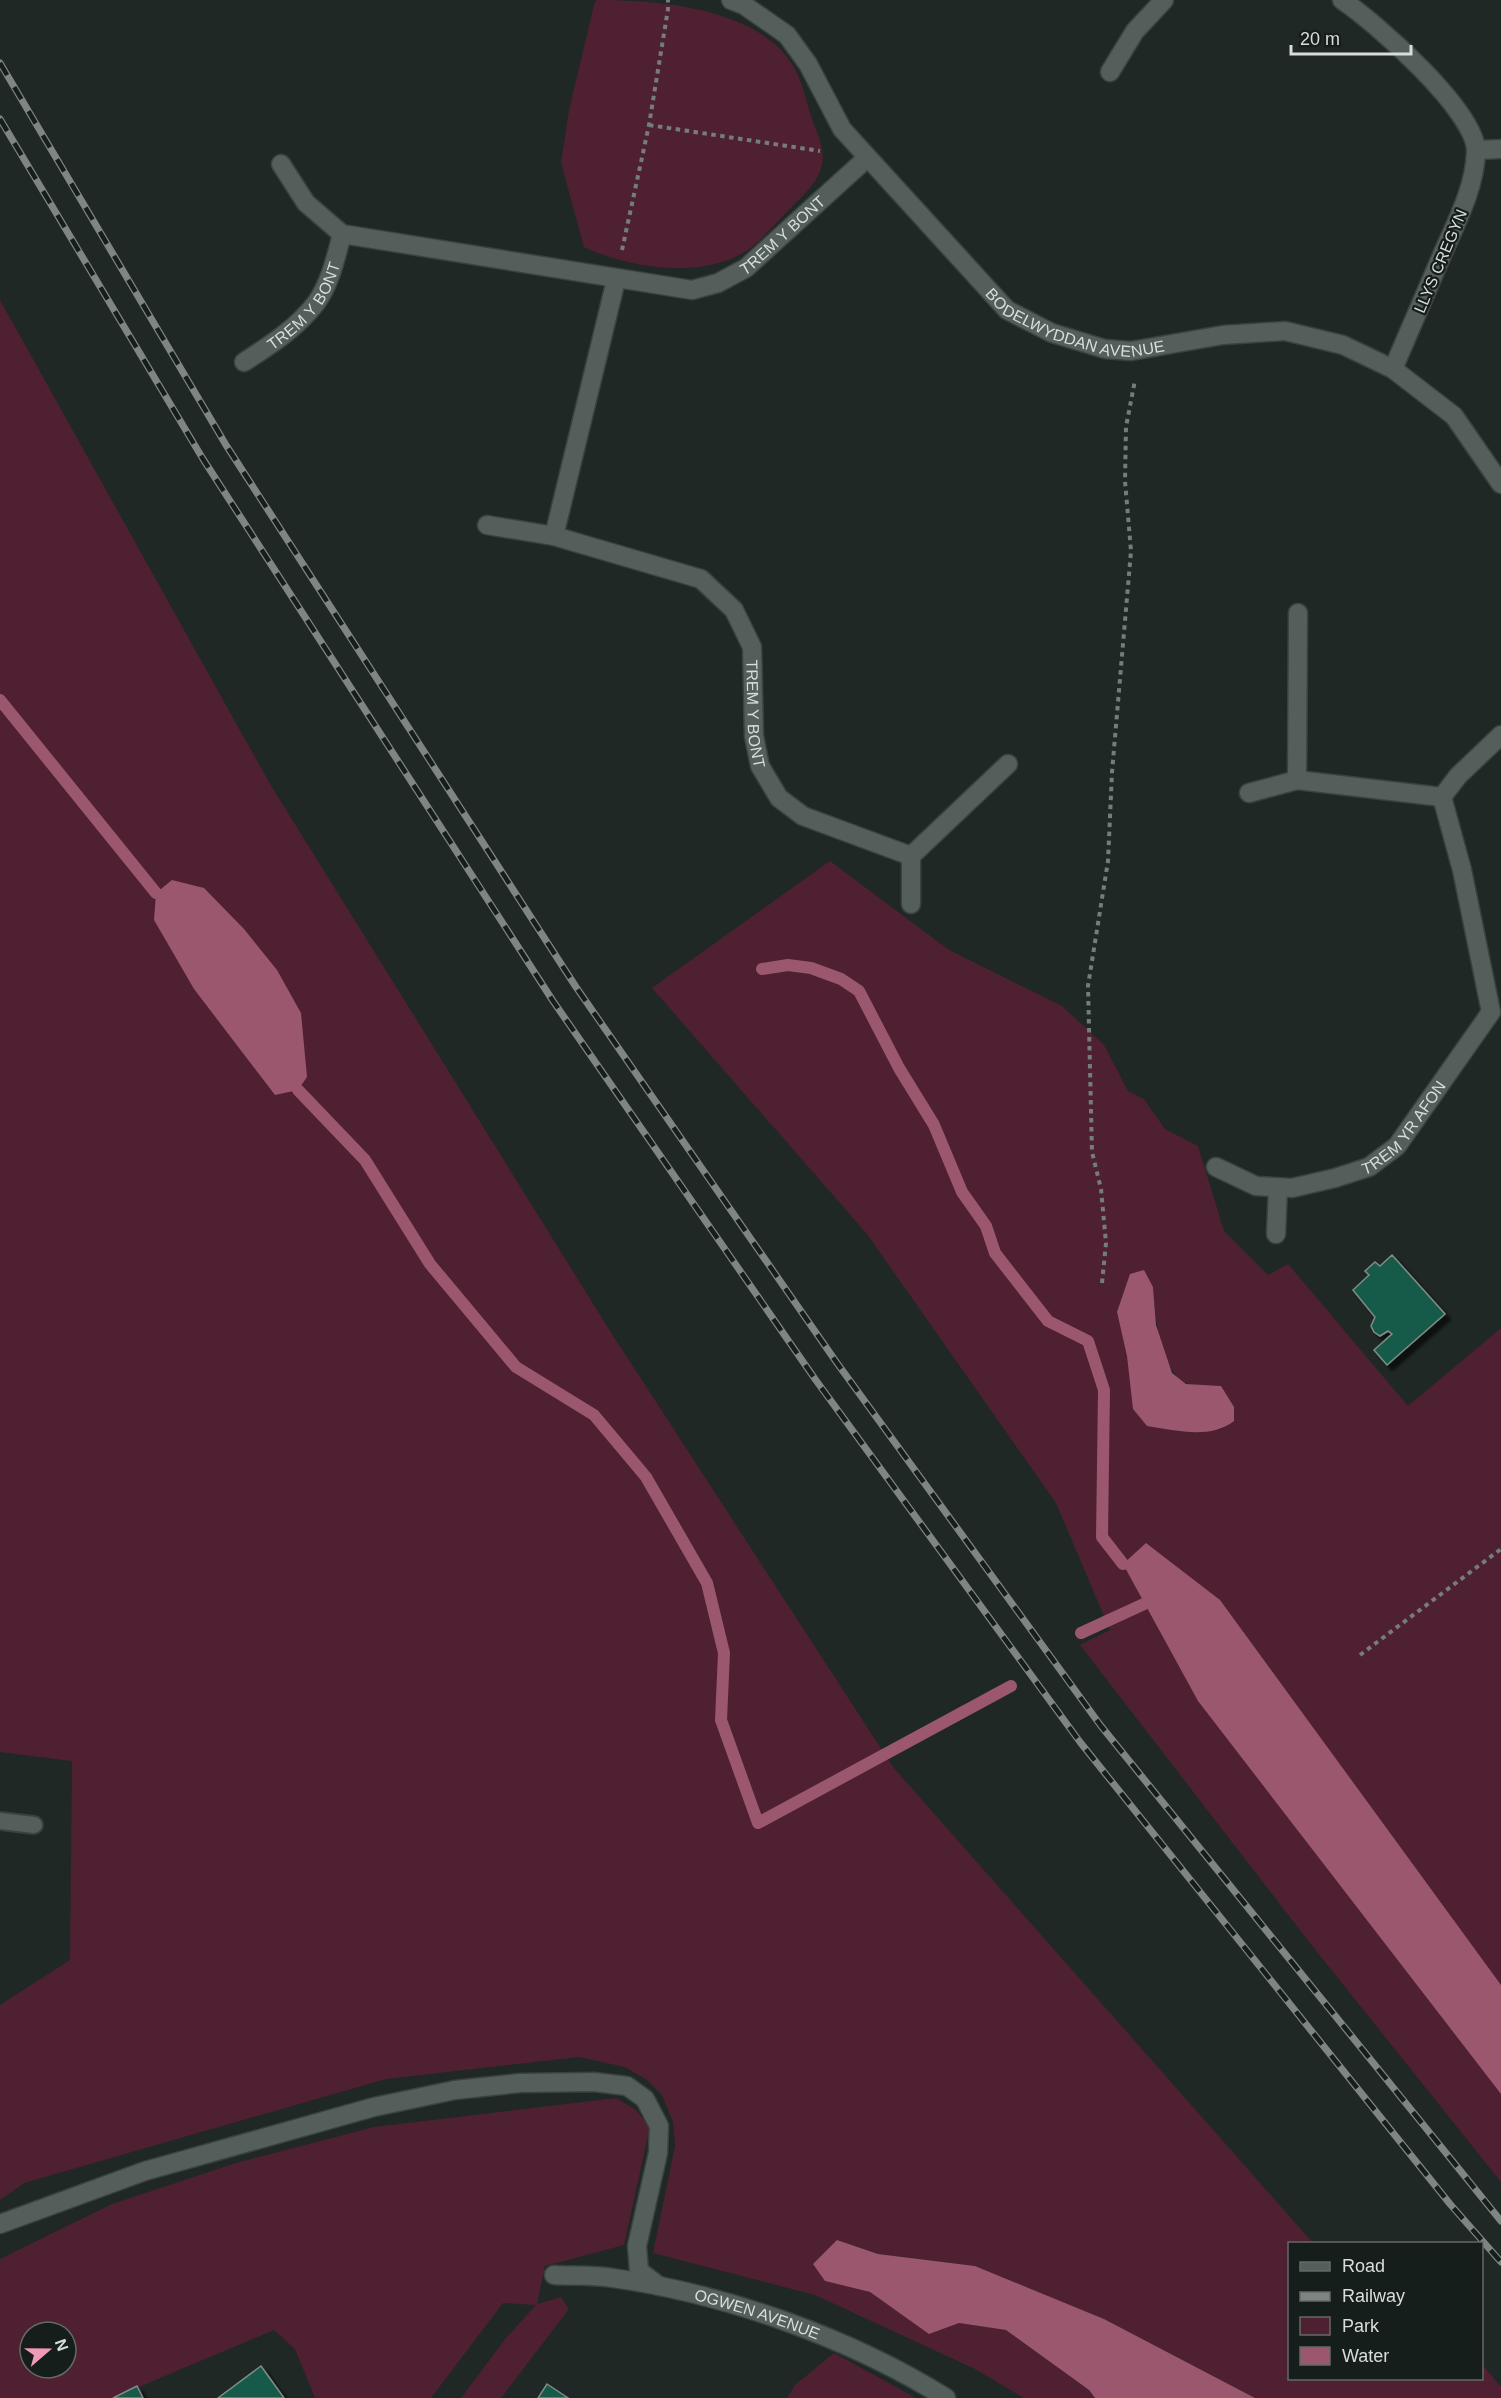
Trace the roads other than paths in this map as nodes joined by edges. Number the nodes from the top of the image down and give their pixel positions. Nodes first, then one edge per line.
1 (730, 0) edge
2 (1164, 0) edge
3 (1342, 0) edge
4 (1110, 72) dead end
5 (1501, 148) edge
6 (1476, 150) junction
7 (867, 158) junction
8 (280, 164) dead end
9 (342, 234) junction
10 (616, 280) junction
11 (244, 362) dead end
12 (1393, 369) junction
13 (1501, 484) edge
14 (487, 525) dead end
15 (554, 536) junction
16 (1298, 613) dead end
17 (1501, 735) edge
18 (1008, 764) dead end
19 (1297, 780) junction
20 (1249, 793) dead end
21 (1442, 797) junction
22 (911, 856) junction
23 (911, 904) dead end
24 (1496, 1013) edge
25 (1216, 1167) dead end
26 (1278, 1188) junction
27 (1276, 1234) dead end
28 (0, 1821) edge
29 (34, 1825) dead end
30 (0, 2224) edge
31 (554, 2275) dead end
32 (659, 2286) junction
33 (946, 2398) edge

1 - 7 street, BODELWYDDAN AVENUE
2 - 4 street
3 - 6 street
5 - 6 street
6 - 12 street, LLYS CREGYN
7 - 10 street, TREM Y BONT
7 - 12 street, BODELWYDDAN AVENUE
8 - 9 street
9 - 10 street, TREM Y BONT
9 - 11 street, TREM Y BONT
10 - 15 street
12 - 13 street, BODELWYDDAN AVENUE
14 - 15 street, TREM Y BONT
15 - 22 street, TREM Y BONT
16 - 19 street
17 - 21 street
18 - 22 street
19 - 20 street
19 - 21 street
21 - 24 street, TREM YR AFON
22 - 23 street
24 - 26 street, TREM YR AFON
25 - 26 street, TREM YR AFON
26 - 27 street
28 - 29 lane
30 - 32 street
31 - 32 street, OGWEN AVENUE
32 - 33 street, OGWEN AVENUE

